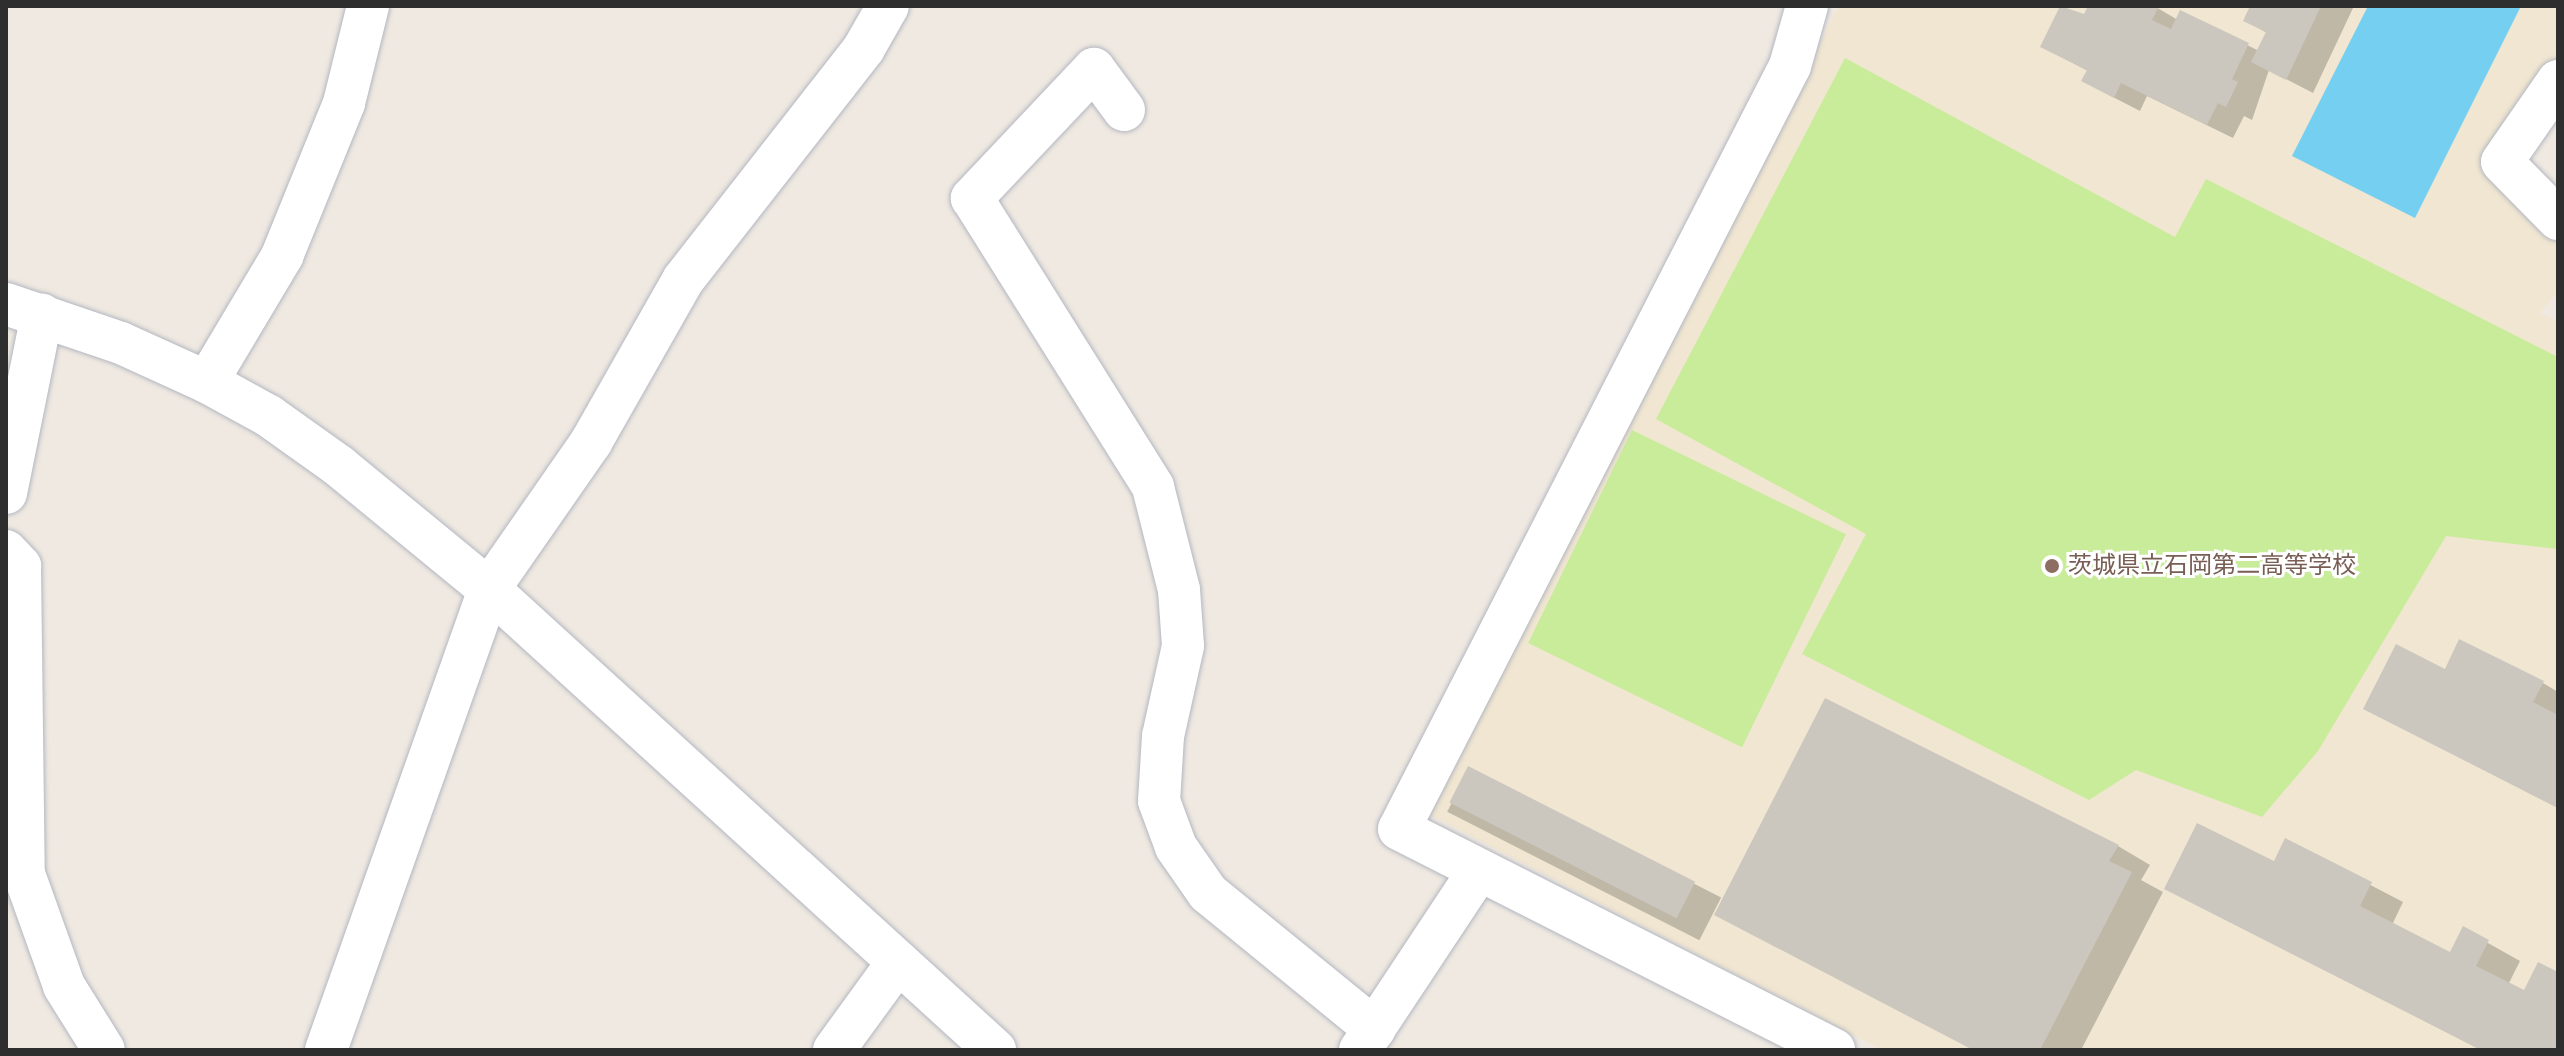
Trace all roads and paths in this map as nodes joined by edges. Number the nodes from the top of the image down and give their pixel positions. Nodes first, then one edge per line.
1 (368, 6) edge
2 (888, 6) edge
3 (1807, 6) edge
4 (2558, 81) edge
5 (1124, 110) dead end
6 (2558, 219) edge
7 (24, 310) edge
8 (207, 382) junction
9 (6, 493) edge
10 (6, 551) edge
11 (489, 589) junction
12 (1477, 873) junction
13 (898, 962) junction
14 (1368, 1040) edge
15 (104, 1050) edge
16 (326, 1050) edge
17 (834, 1050) edge
18 (995, 1050) edge
19 (1834, 1050) edge

1 - 8 street
2 - 11 street
3 - 12 street
4 - 6 street
5 - 14 street
7 - 8 street
7 - 9 street
8 - 11 street
10 - 15 street
11 - 13 street
11 - 16 street
12 - 14 street
12 - 19 street
13 - 17 street
13 - 18 street

